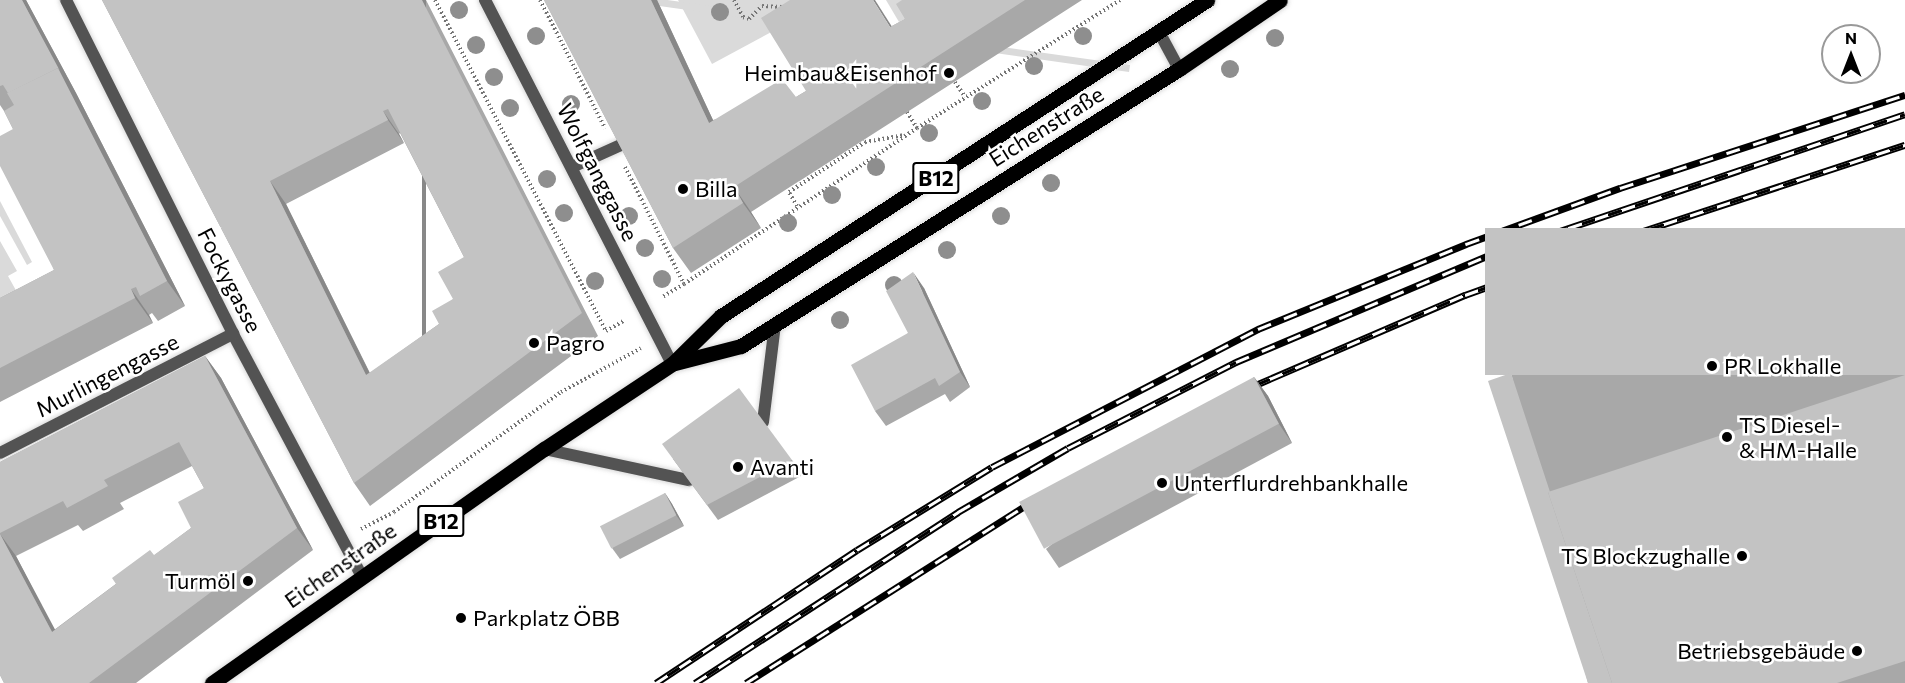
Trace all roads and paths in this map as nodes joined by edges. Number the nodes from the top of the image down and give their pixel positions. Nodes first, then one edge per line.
1 (66, 0) edge
2 (485, 0) edge
3 (734, 0) edge
4 (1120, 0) edge
5 (1207, 0) edge
6 (1280, 0) edge
7 (788, 7) edge
8 (1159, 32) junction
9 (575, 53) edge
10 (569, 57) edge
11 (1179, 69) junction
12 (955, 82) dead end
13 (965, 97) junction
14 (907, 112) edge
15 (917, 128) junction
16 (908, 134) junction
17 (622, 144) edge
18 (572, 167) junction
19 (797, 206) junction
20 (684, 284) dead end
21 (775, 324) junction
22 (233, 334) junction
23 (672, 364) junction
24 (763, 422) edge
25 (544, 449) junction
26 (0, 453) edge
27 (688, 480) edge
28 (362, 577) junction
29 (212, 683) edge

1 - 22 street, Fockygasse
2 - 18 street, Wolfganggasse
3 - 7 path
4 - 13 path
5 - 8 main road, Eichenstraße / B12
6 - 11 main road, Eichenstraße / B12
8 - 11 street
8 - 23 main road, Eichenstraße / B12
9 - 10 path
11 - 21 main road, Eichenstraße / B12
12 - 13 path
13 - 15 path
14 - 15 path
15 - 16 path
16 - 19 path
16 - 19 path
17 - 18 street
18 - 23 street, Wolfganggasse
19 - 20 path
21 - 23 main road, Eichenstraße / B12
21 - 24 street
22 - 26 street, Murlingengasse
22 - 28 street, Fockygasse
23 - 25 main road, Eichenstraße / B12
25 - 27 street
25 - 28 main road, Eichenstraße / B12
28 - 29 main road, Eichenstraße / B12

